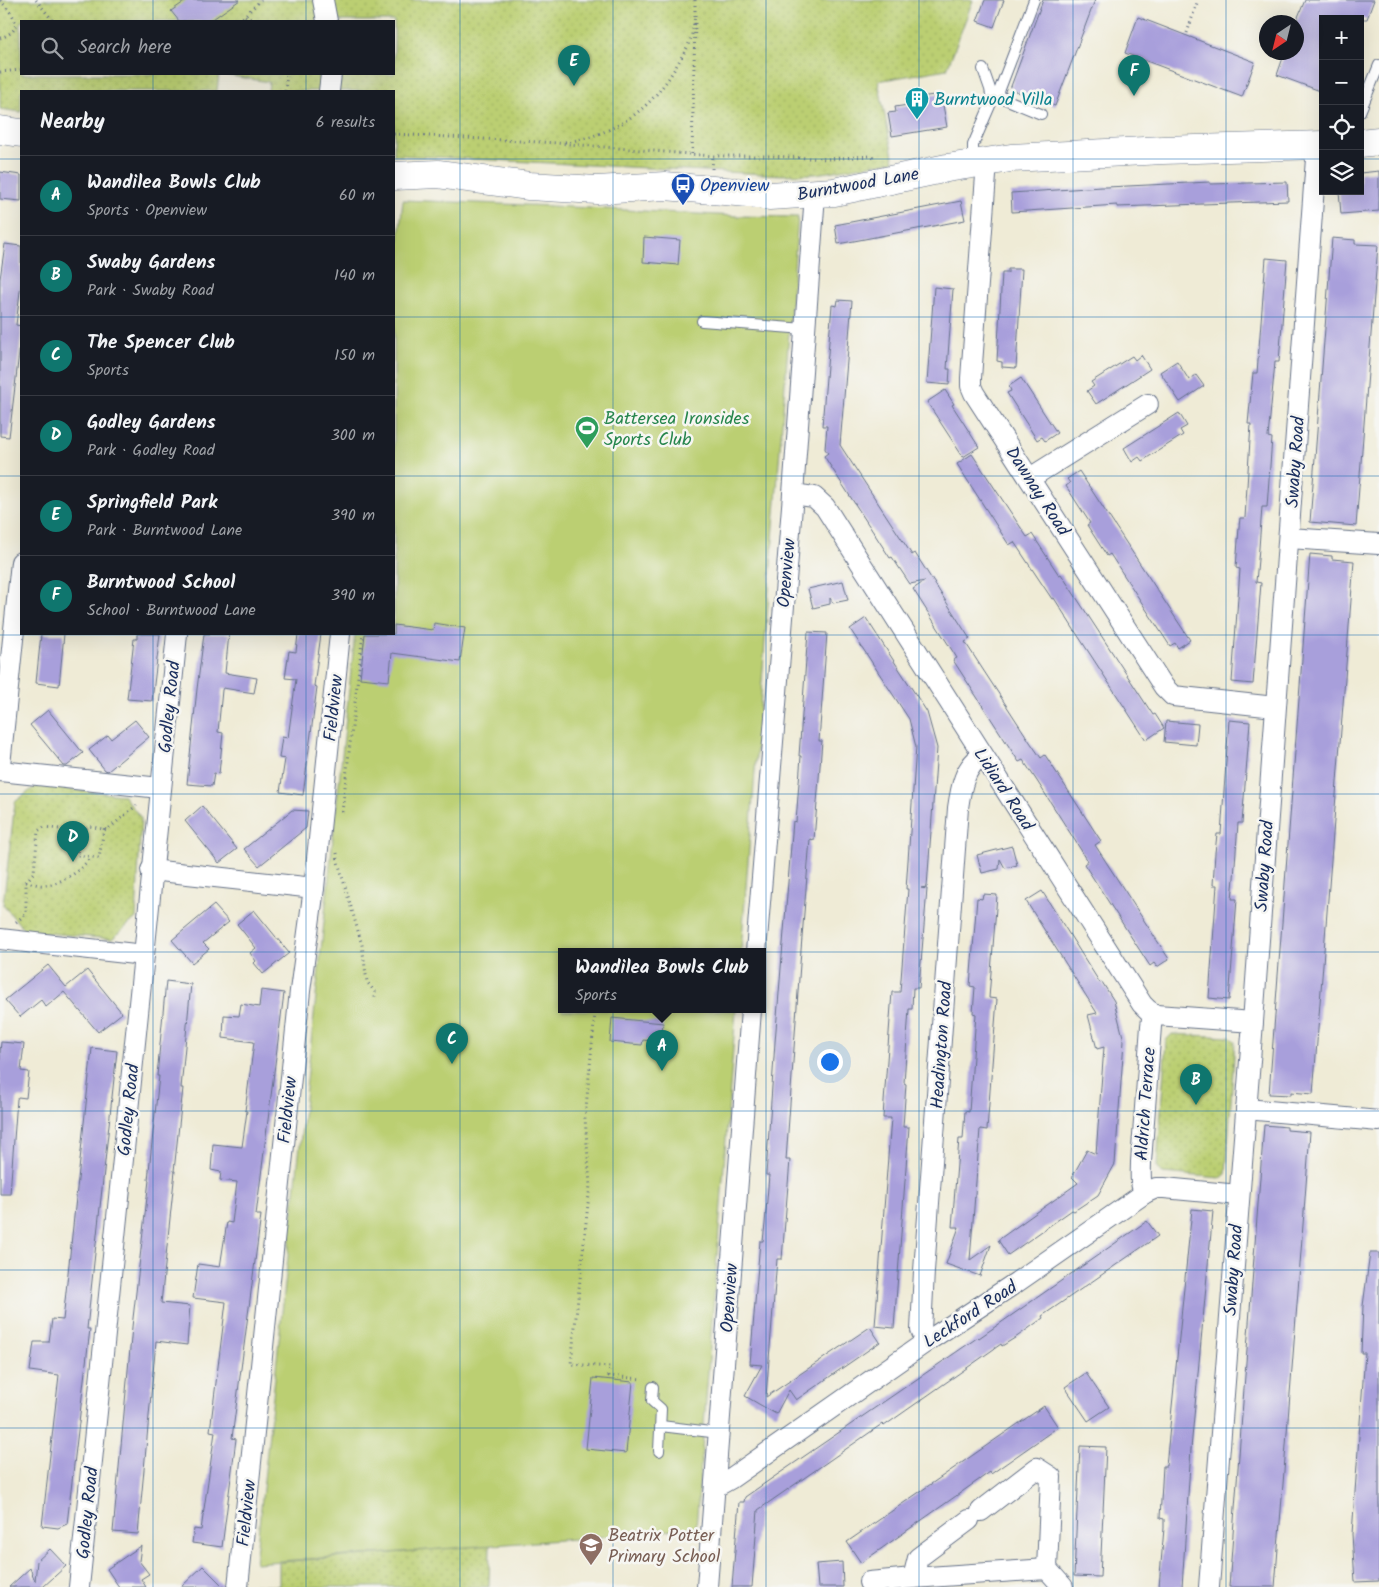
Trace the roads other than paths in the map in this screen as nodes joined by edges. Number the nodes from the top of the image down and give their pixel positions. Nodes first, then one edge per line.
1 (322, 0) edge
2 (1034, 0) edge
3 (326, 20) edge
4 (1379, 64) edge
5 (983, 69) dead end
6 (330, 75) edge
7 (329, 90) edge
8 (995, 97) junction
9 (1363, 105) edge
10 (1041, 114) dead end
11 (0, 130) edge
12 (20, 132) edge
13 (1379, 141) edge
14 (1364, 143) edge
15 (1319, 145) edge
16 (1320, 150) edge
17 (980, 162) junction
18 (395, 176) edge
19 (815, 194) junction
20 (702, 321) dead end
21 (805, 329) junction
22 (1148, 404) dead end
23 (1030, 478) junction
24 (793, 494) junction
25 (1289, 538) junction
26 (1379, 544) edge
27 (20, 572) edge
28 (177, 635) edge
29 (340, 635) edge
30 (1275, 707) junction
31 (982, 754) junction
32 (0, 765) edge
33 (0, 771) edge
34 (160, 788) junction
35 (151, 870) junction
36 (314, 888) junction
37 (4, 939) edge
38 (756, 948) edge
39 (144, 955) junction
40 (751, 1013) edge
41 (1156, 1015) junction
42 (1253, 1022) junction
43 (1246, 1109) junction
44 (1379, 1121) edge
45 (1145, 1193) junction
46 (1239, 1195) junction
47 (926, 1342) junction
48 (653, 1387) road end
49 (661, 1426) junction
50 (719, 1433) junction
51 (659, 1451) dead end
52 (715, 1484) junction
53 (1047, 1569) junction
54 (913, 1578) junction
55 (869, 1582) dead end
56 (79, 1587) edge
57 (238, 1587) edge
58 (707, 1587) edge
59 (1063, 1587) edge
60 (1209, 1587) edge

1 - 3 street
2 - 8 lane
4 - 9 lane
5 - 8 lane
6 - 7 street
8 - 10 lane
8 - 17 lane
11 - 12 main road
13 - 14 main road
15 - 17 main road, Burntwood Lane
16 - 25 street, Swaby Road
17 - 19 main road, Burntwood Lane
17 - 23 street, Dawnay Road
18 - 19 main road, Burntwood Lane
19 - 21 street, Openview
20 - 21 lane
21 - 24 street, Openview
22 - 23 street
23 - 30 street, Dawnay Road
24 - 31 street, Lidiard Road
24 - 38 street, Openview
25 - 26 street
25 - 30 street, Swaby Road
27 - 32 street
28 - 34 street, Godley Road
29 - 36 street, Fieldview
30 - 42 street, Swaby Road
31 - 41 street, Lidiard Road
31 - 47 street, Headington Road
33 - 34 street
34 - 35 street, Godley Road
35 - 36 street
35 - 39 street, Godley Road
36 - 57 street, Fieldview
37 - 39 street
39 - 56 street, Godley Road
40 - 50 street, Openview
41 - 42 street
41 - 45 street, Aldrich Terrace
42 - 43 street, Swaby Road
43 - 44 street
43 - 46 street, Swaby Road
45 - 46 street, Leckford Road
45 - 47 street, Leckford Road
46 - 60 street, Swaby Road
47 - 52 street, Leckford Road
48 - 49 lane
49 - 50 lane
49 - 51 lane
50 - 52 street, Openview
52 - 58 street, Openview
53 - 54 street
53 - 54 street
53 - 59 street
54 - 55 street

